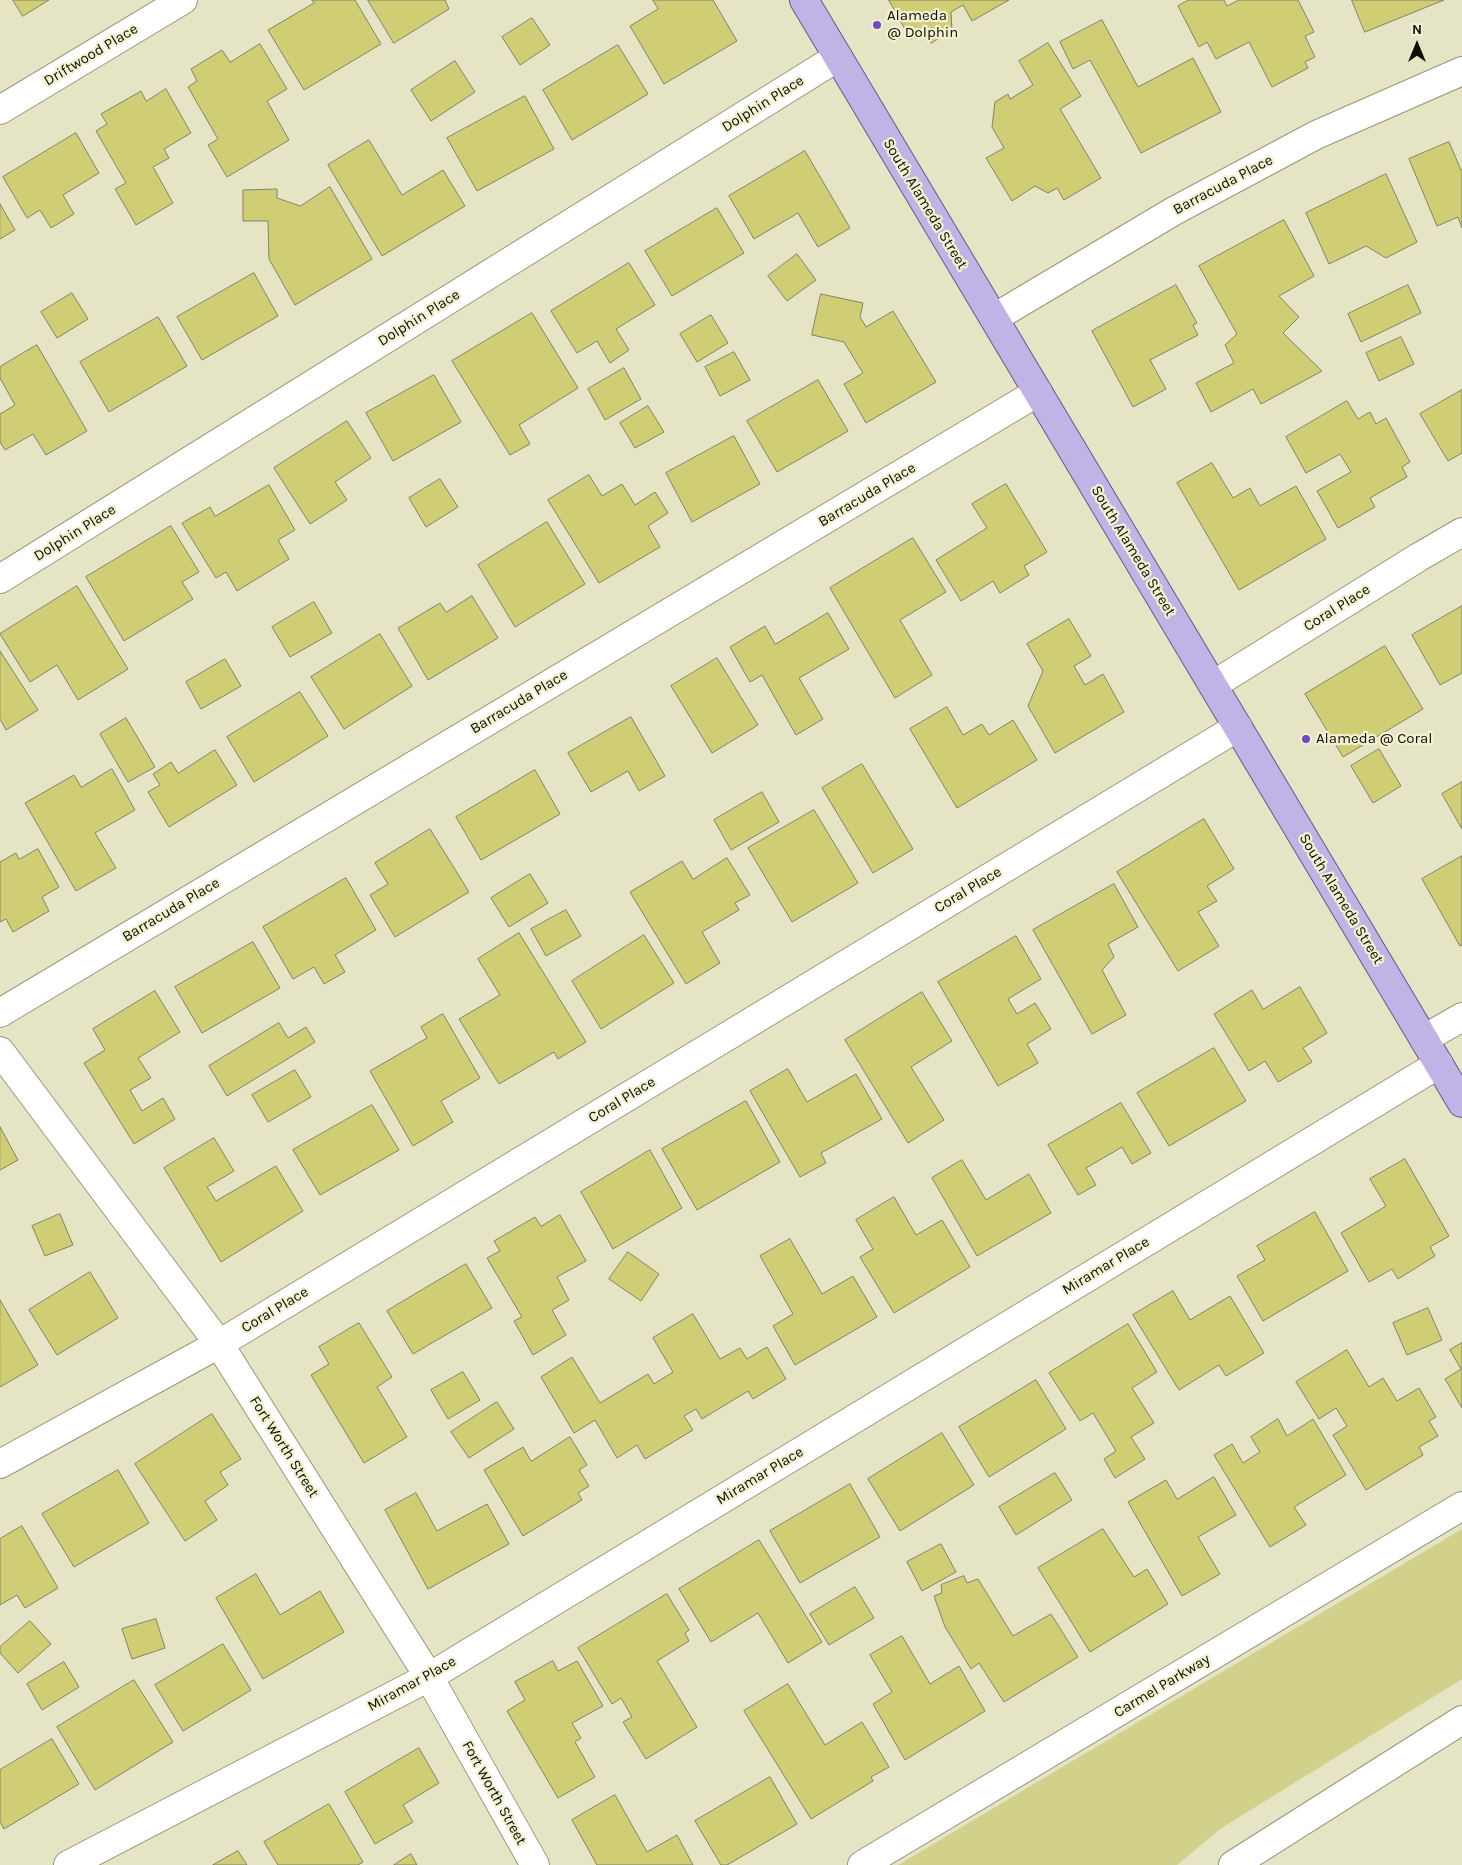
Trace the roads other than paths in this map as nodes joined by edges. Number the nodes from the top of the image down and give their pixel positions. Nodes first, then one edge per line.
1 (183, 0) edge
2 (804, 0) edge
3 (838, 57) junction
4 (1462, 71) edge
5 (0, 110) edge
6 (994, 318) junction
7 (1038, 392) junction
8 (1462, 532) edge
9 (0, 580) edge
10 (1213, 685) junction
11 (1238, 727) junction
12 (0, 1013) edge
13 (1462, 1017) edge
14 (1424, 1039) junction
15 (0, 1051) edge
16 (1438, 1064) junction
17 (1462, 1103) edge
18 (219, 1344) junction
19 (0, 1464) edge
20 (1462, 1506) edge
21 (429, 1677) junction
22 (1462, 1720) edge
23 (68, 1865) edge
24 (535, 1865) edge
25 (862, 1865) edge
26 (1233, 1865) edge

1 - 5 street, Driftwood Place
2 - 3 main road, South Alameda Street
3 - 6 main road, South Alameda Street
3 - 9 street, Dolphin Place
4 - 6 street, Barracuda Place
6 - 7 main road, South Alameda Street
7 - 10 main road, South Alameda Street
7 - 12 street, Barracuda Place
8 - 10 street, Coral Place
10 - 11 main road, South Alameda Street
11 - 14 main road, South Alameda Street
11 - 18 street, Coral Place
13 - 14 street
14 - 16 main road, South Alameda Street
15 - 18 street, Fort Worth Street
16 - 17 main road, South Alameda Street
16 - 21 street, Miramar Place
18 - 19 street, Coral Place
18 - 21 street, Fort Worth Street
20 - 25 street, Carmel Parkway
21 - 23 street, Miramar Place
21 - 24 street, Fort Worth Street
22 - 26 street

